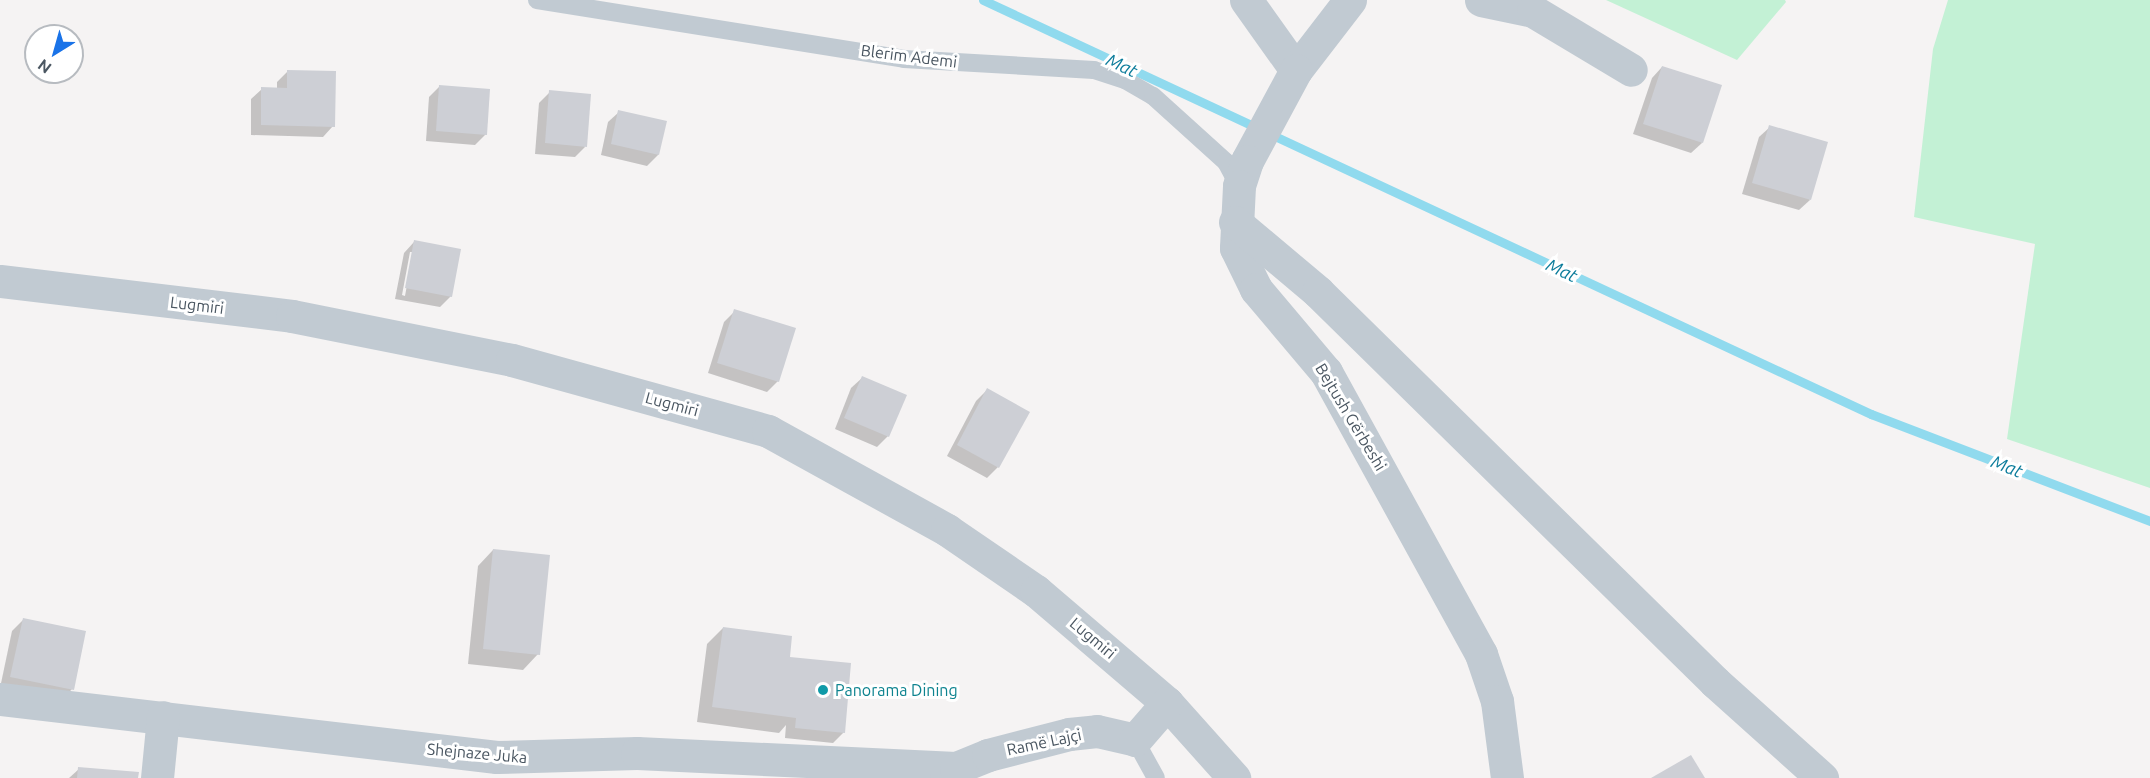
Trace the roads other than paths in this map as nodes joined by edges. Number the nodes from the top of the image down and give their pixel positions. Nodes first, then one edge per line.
1 (537, 0) edge
2 (1246, 0) edge
3 (1350, 0) edge
4 (1481, 0) edge
5 (1296, 70) junction
6 (1631, 70) dead end
7 (1243, 173) junction
8 (1235, 222) junction
9 (0, 281) edge
10 (0, 699) edge
11 (1167, 703) junction
12 (163, 717) junction
13 (1135, 740) junction
14 (951, 773) edge
15 (1815, 776) edge
16 (157, 778) edge
17 (1156, 778) edge
18 (1234, 778) edge
19 (1507, 778) edge

1 - 7 lane, Blerim Ademi
2 - 5 street
3 - 5 street, Bejtush Gërbeshi
4 - 6 street
5 - 7 street, Bejtush Gërbeshi
7 - 8 street, Bejtush Gërbeshi
8 - 15 street
8 - 19 street, Bejtush Gërbeshi
9 - 11 street, Lugmiri
10 - 12 street, Shejnaze Juka
11 - 13 street
11 - 18 street, Lugmiri
12 - 14 street, Shejnaze Juka
12 - 16 street
13 - 14 street, Ramë Lajçi
13 - 17 lane

